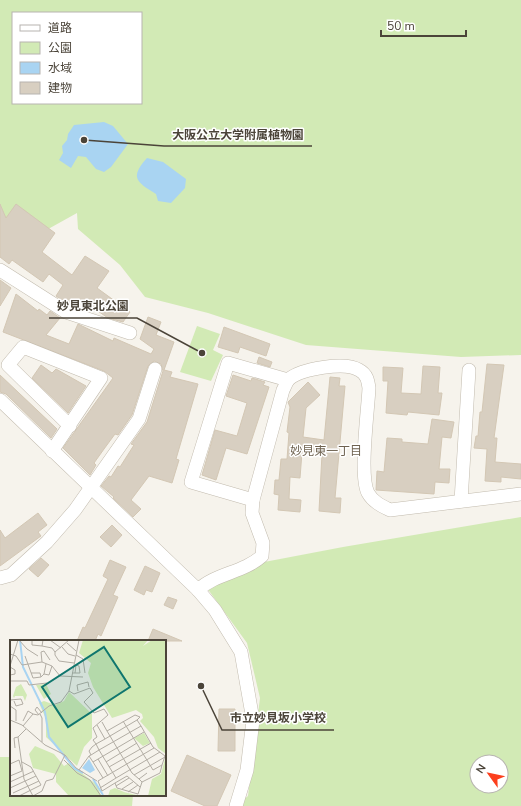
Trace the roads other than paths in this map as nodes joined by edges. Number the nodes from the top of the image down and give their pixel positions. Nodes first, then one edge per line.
1 (0, 270) edge
2 (130, 333) dead end
3 (4, 361) edge
4 (155, 369) dead end
5 (469, 370) dead end
6 (288, 380) junction
7 (0, 400) edge
8 (70, 426) junction
9 (52, 451) junction
10 (90, 487) junction
11 (521, 494) edge
12 (253, 500) junction
13 (461, 501) junction
14 (0, 578) edge
15 (198, 590) junction
16 (236, 806) edge

1 - 2 street
3 - 8 street
3 - 8 street
4 - 10 street
5 - 13 street
6 - 12 street
6 - 12 street
6 - 13 street
7 - 9 street
8 - 9 street
9 - 10 street
10 - 14 street
10 - 15 street
11 - 13 street
12 - 15 street
15 - 16 street

